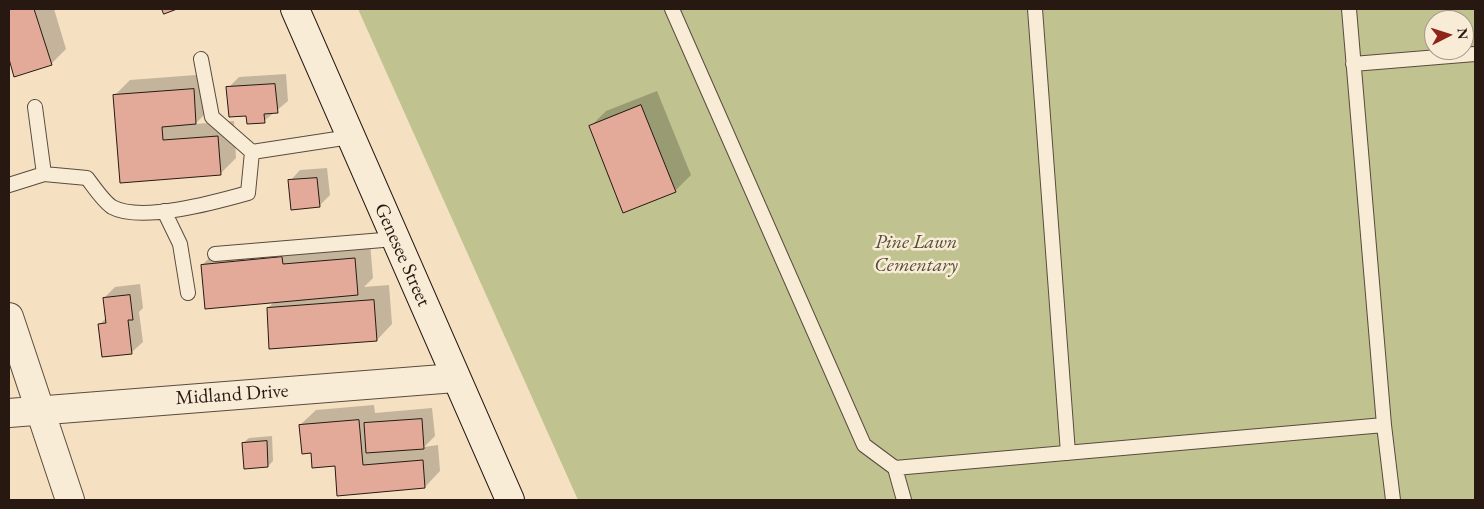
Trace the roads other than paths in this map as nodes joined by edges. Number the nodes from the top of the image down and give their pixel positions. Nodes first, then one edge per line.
1 (295, 9) edge
2 (672, 9) edge
3 (1035, 9) edge
4 (1349, 9) edge
5 (1475, 54) edge
6 (201, 59) dead end
7 (1354, 64) junction
8 (35, 107) dead end
9 (350, 137) junction
10 (252, 152) junction
11 (44, 174) junction
12 (9, 185) edge
13 (164, 210) junction
14 (395, 239) junction
15 (215, 254) dead end
16 (188, 293) dead end
17 (9, 317) edge
18 (455, 378) junction
19 (39, 410) junction
20 (9, 412) edge
21 (1384, 425) junction
22 (1068, 452) junction
23 (895, 468) junction
24 (70, 500) edge
25 (510, 500) edge
26 (904, 500) edge
27 (1393, 500) edge

1 - 9 street, Genesee Street
2 - 23 lane
3 - 22 lane
4 - 7 lane
5 - 7 lane
6 - 10 lane
7 - 21 lane
8 - 11 lane
9 - 10 lane
9 - 14 street, Genesee Street
10 - 13 lane
11 - 12 lane
11 - 13 lane
13 - 16 lane
14 - 15 lane
14 - 18 street, Genesee Street
17 - 19 street
18 - 19 street, Midland Drive
18 - 25 street, Genesee Street
19 - 20 street, Midland Drive
19 - 24 street
21 - 22 lane
21 - 27 lane
22 - 23 lane
23 - 26 lane

